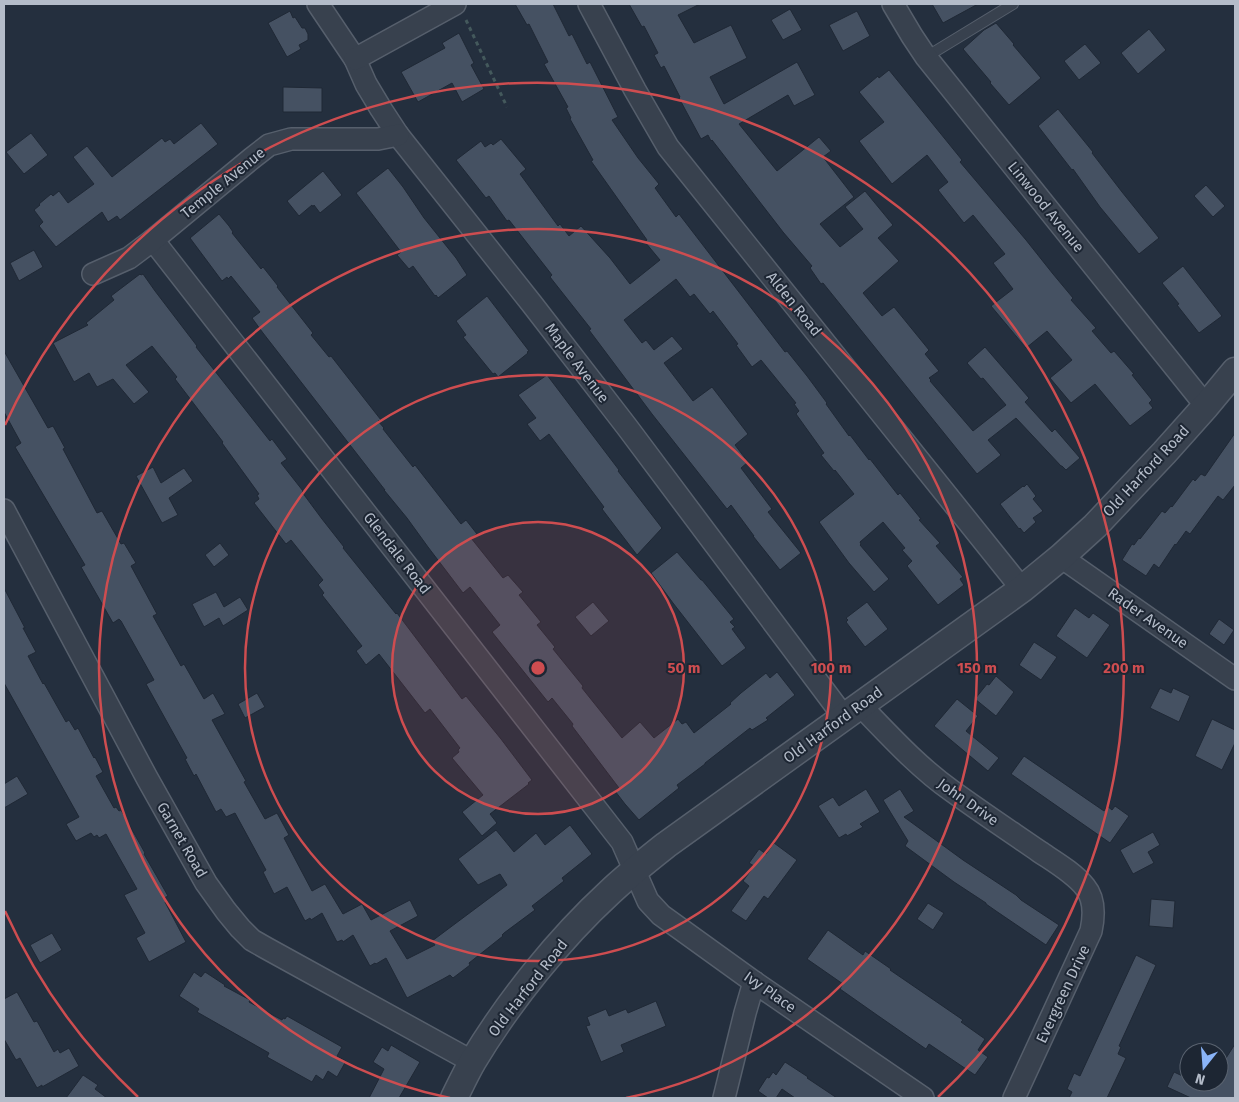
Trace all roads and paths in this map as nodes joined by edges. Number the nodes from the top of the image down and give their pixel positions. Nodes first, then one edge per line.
1 (318, 4) edge
2 (332, 4) edge
3 (589, 4) edge
4 (893, 4) edge
5 (1013, 4) edge
6 (458, 8) edge
7 (926, 57) junction
8 (355, 59) junction
9 (508, 107) dead end
10 (398, 135) junction
11 (153, 240) junction
12 (93, 274) dead end
13 (1235, 371) edge
14 (1206, 406) junction
15 (4, 510) edge
16 (1061, 557) junction
17 (1022, 589) junction
18 (1235, 679) edge
19 (852, 711) junction
20 (635, 870) junction
21 (1085, 887) joint
22 (754, 982) junction
23 (473, 1062) junction
24 (454, 1098) edge
25 (724, 1098) edge
26 (923, 1098) edge
27 (1014, 1098) edge

1 - 8 street, Maple Avenue
2 - 8 street
3 - 17 street, Alden Road
4 - 7 street, Linwood Avenue
5 - 7 lane
6 - 8 street
6 - 9 path
7 - 14 street, Linwood Avenue
8 - 10 street, Maple Avenue
10 - 11 street, Temple Avenue
10 - 19 street, Maple Avenue
11 - 12 street, Temple Avenue
11 - 20 street, Glendale Road
13 - 14 street, Old Harford Road
14 - 16 street, Old Harford Road
15 - 23 street, Garnet Road
16 - 17 street, Old Harford Road
16 - 18 street, Rader Avenue
17 - 19 street, Old Harford Road
19 - 20 street, Old Harford Road
19 - 21 street, John Drive
20 - 22 street, Ivy Place
20 - 23 street, Old Harford Road
21 - 27 street, Evergreen Drive
22 - 25 street
22 - 26 street, Ivy Place
23 - 24 street, Old Harford Road

